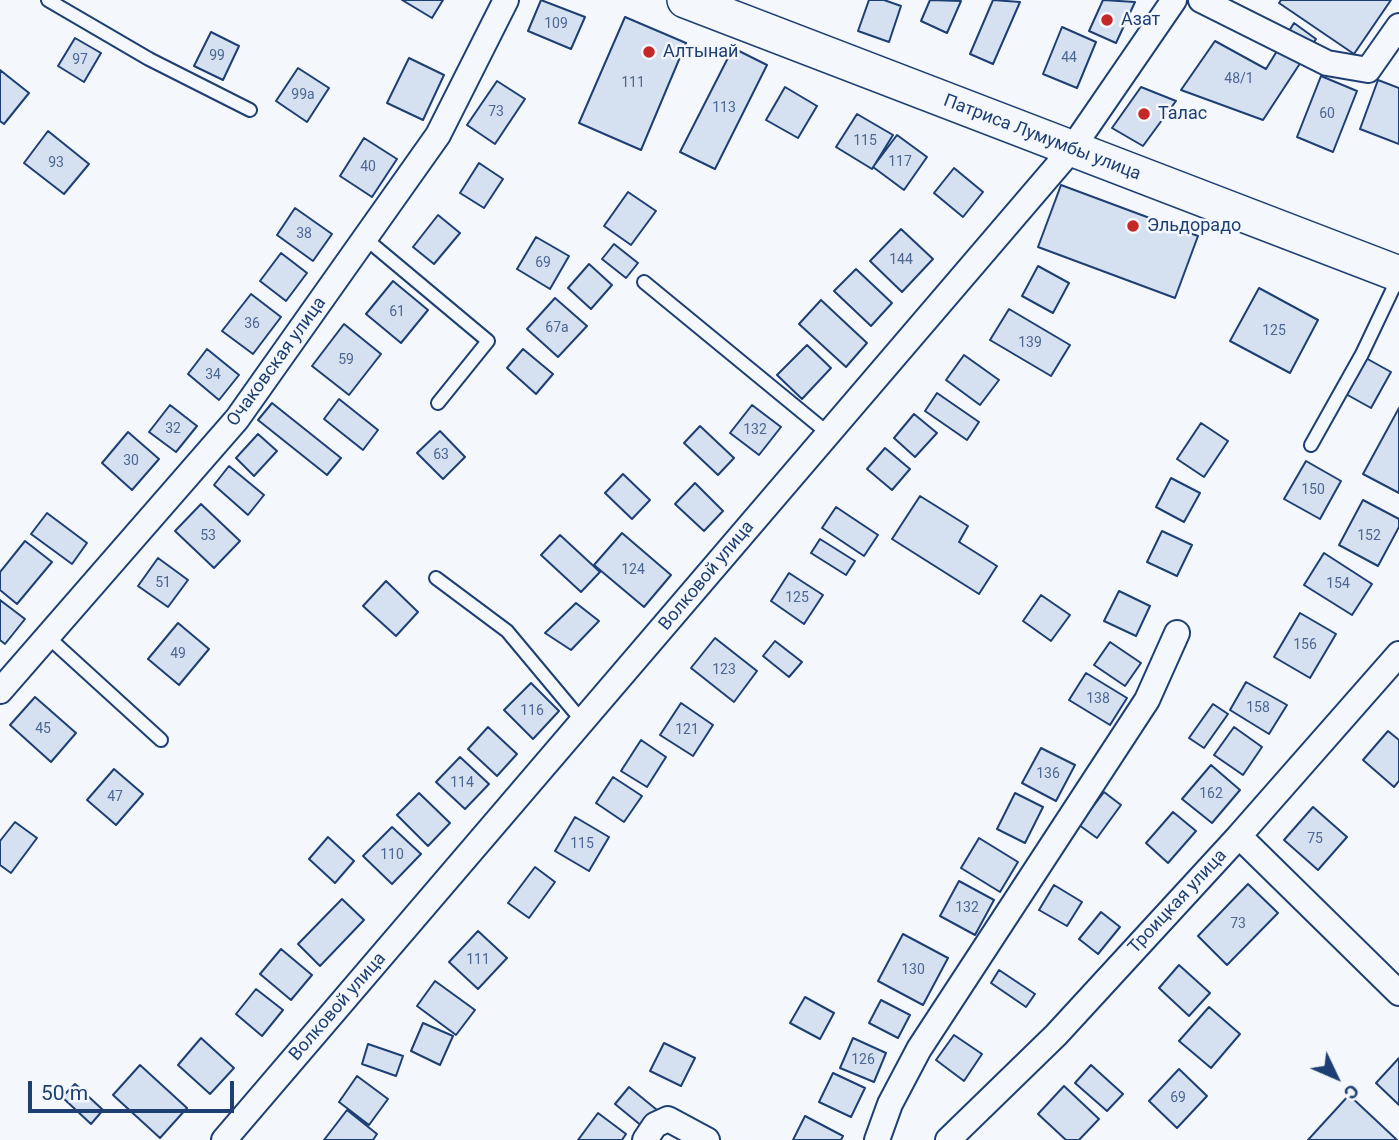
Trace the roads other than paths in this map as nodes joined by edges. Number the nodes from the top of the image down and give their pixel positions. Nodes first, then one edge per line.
1 (48, 0) edge
2 (506, 0) edge
3 (685, 0) edge
4 (1174, 0) edge
5 (1201, 0) edge
6 (1399, 26) edge
7 (1390, 53) edge
8 (250, 110) dead end
9 (1071, 150) junction
10 (366, 239) junction
11 (1399, 275) edge
12 (644, 282) dead end
13 (438, 403) dead end
14 (829, 434) junction
15 (1311, 444) dead end
16 (436, 578) dead end
17 (1177, 633) dead end
18 (48, 636) junction
19 (1399, 654) edge
20 (0, 691) edge
21 (583, 722) junction
22 (161, 740) dead end
23 (1239, 836) junction
24 (1399, 993) edge
25 (224, 1140) edge
26 (645, 1140) edge
27 (707, 1140) edge
28 (877, 1140) edge
29 (948, 1140) edge

1 - 8 lane
2 - 10 street, Очаковская улица
3 - 9 street, Патриса Лумумбы улица
4 - 9 street, Волковой улица
5 - 7 street
6 - 7 street
9 - 11 street, Патриса Лумумбы улица
9 - 14 street, Волковой улица
10 - 13 lane
10 - 18 street, Очаковская улица
11 - 15 lane
12 - 14 lane
14 - 21 street, Волковой улица
16 - 21 lane
17 - 28 street
18 - 20 street, Очаковская улица
18 - 22 lane
19 - 23 street, Троицкая улица
21 - 25 street, Волковой улица
23 - 24 street
23 - 29 street, Троицкая улица
26 - 27 street

